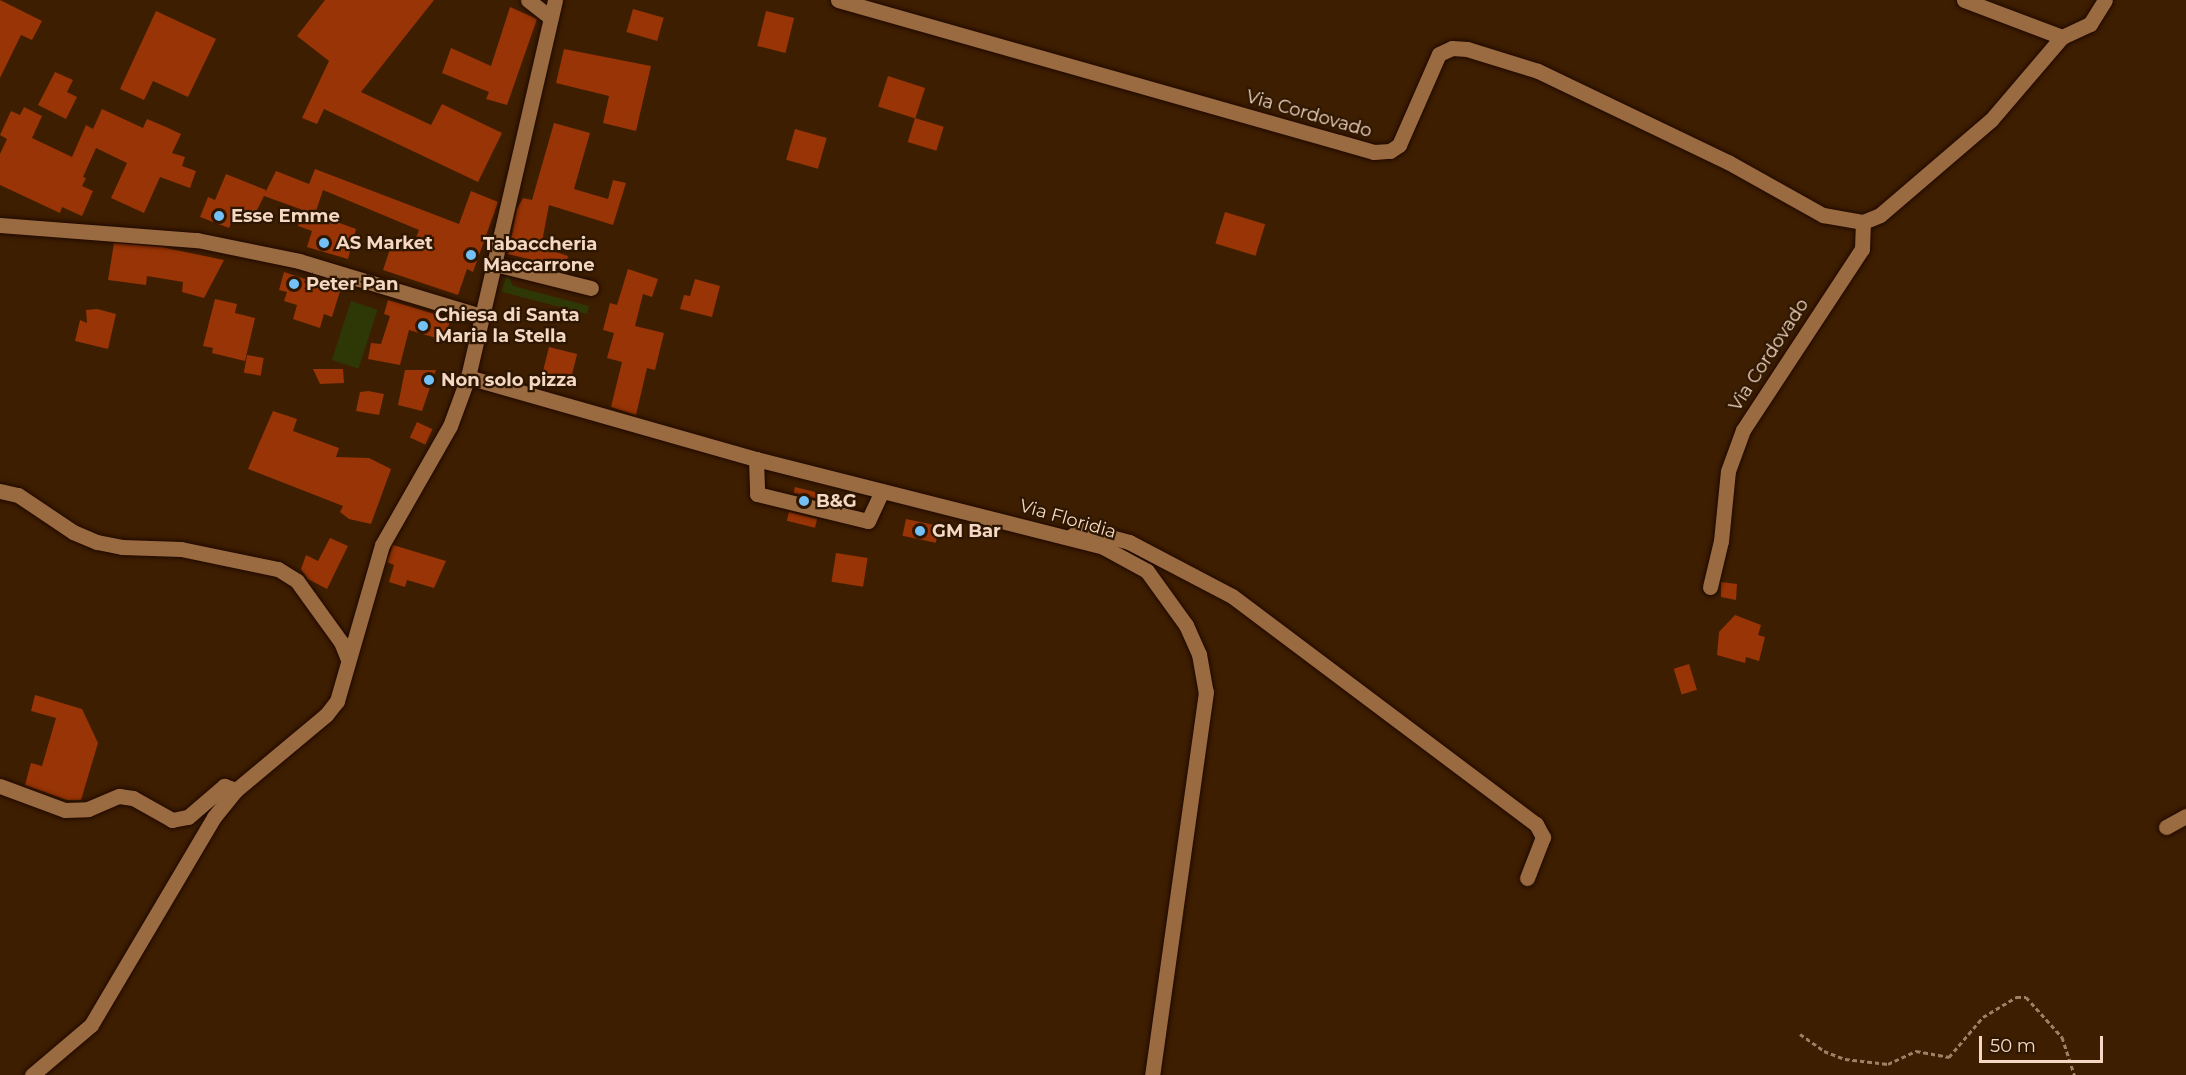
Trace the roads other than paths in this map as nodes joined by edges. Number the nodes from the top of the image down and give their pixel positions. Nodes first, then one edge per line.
1 (528, 0) edge
2 (555, 0) edge
3 (838, 0) edge
4 (1964, 0) edge
5 (2105, 0) edge
6 (550, 17) junction
7 (2062, 37) junction
8 (1863, 222) junction
9 (1, 225) edge
10 (491, 263) junction
11 (591, 288) dead end
12 (481, 316) junction
13 (468, 377) junction
14 (756, 459) junction
15 (0, 490) edge
16 (882, 491) junction
17 (1070, 537) junction
18 (1710, 587) dead end
19 (348, 658) junction
20 (0, 786) edge
21 (236, 790) junction
22 (2186, 816) edge
23 (2166, 827) dead end
24 (1527, 878) dead end
25 (32, 1075) edge
26 (1152, 1075) edge

1 - 6 street
2 - 6 street
3 - 8 street, Via Cordovado
4 - 7 street
5 - 7 street
6 - 10 street
7 - 8 street
8 - 18 street, Via Cordovado
9 - 12 street
10 - 11 street
10 - 12 street
12 - 13 street
13 - 14 street, Via Floridia
13 - 19 street
14 - 16 street, Via Floridia
14 - 16 street
15 - 19 street
16 - 17 street, Via Floridia
17 - 24 street
17 - 26 street, Via Floridia
19 - 21 street
20 - 21 street
21 - 25 street
22 - 23 street

